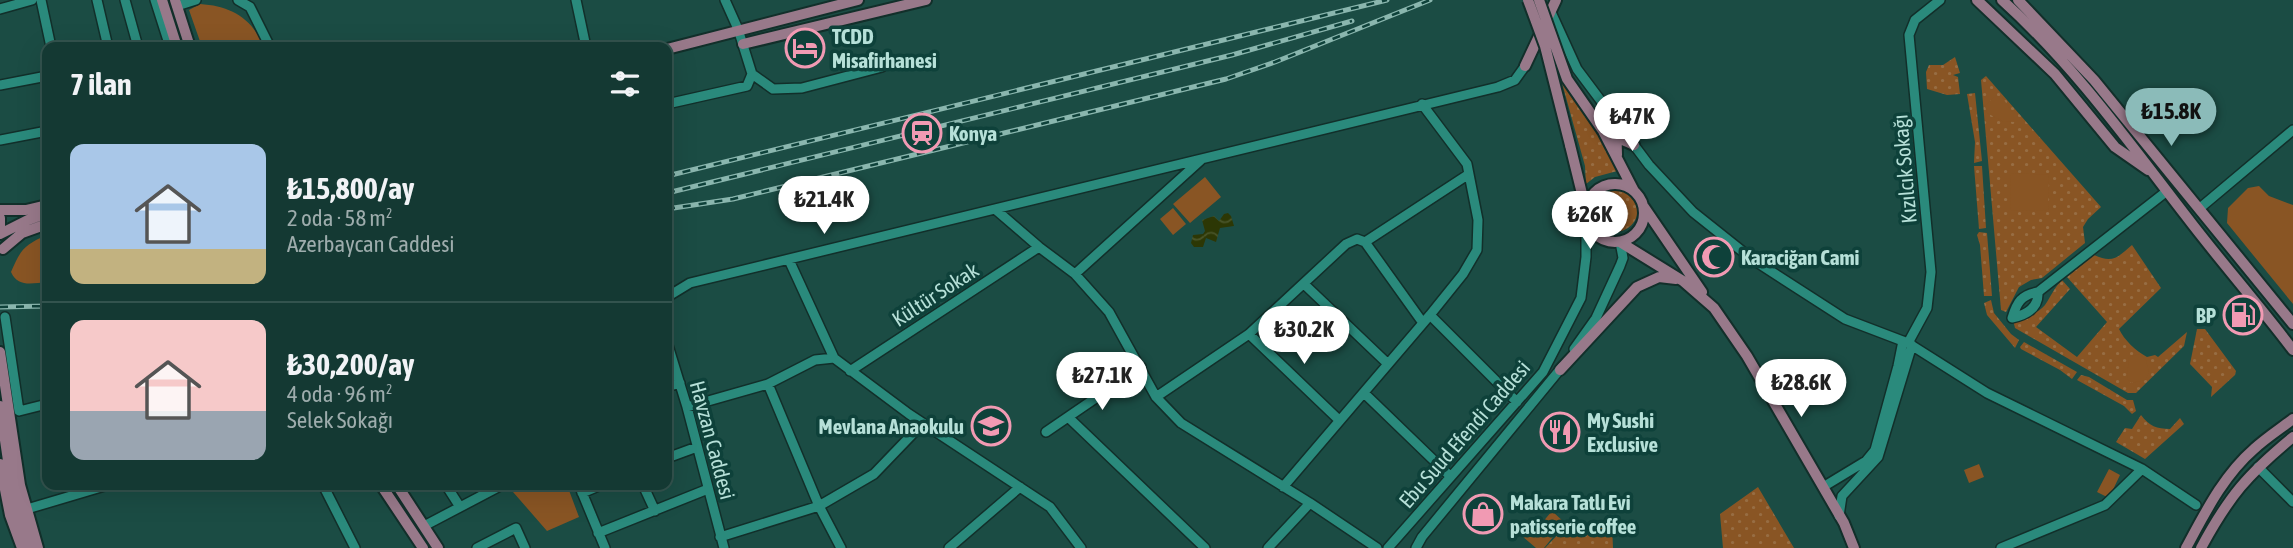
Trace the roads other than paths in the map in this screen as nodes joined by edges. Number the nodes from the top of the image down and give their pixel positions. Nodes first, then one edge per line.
1 (41, 0) edge
2 (97, 0) edge
3 (125, 0) edge
4 (155, 0) edge
5 (162, 0) edge
6 (196, 0) edge
7 (238, 0) edge
8 (576, 0) edge
9 (725, 0) edge
10 (858, 0) edge
11 (926, 0) edge
12 (1528, 0) edge
13 (1539, 0) edge
14 (1556, 0) edge
15 (1940, 0) edge
16 (1977, 0) edge
17 (2002, 0) edge
18 (2018, 0) edge
19 (26, 1) edge
20 (176, 3) edge
21 (0, 9) edge
22 (1550, 12) junction
23 (738, 29) junction
24 (50, 42) edge
25 (107, 42) edge
26 (137, 42) edge
27 (168, 42) edge
28 (175, 42) edge
29 (188, 42) edge
30 (268, 42) edge
31 (585, 42) edge
32 (743, 44) junction
33 (672, 48) edge
34 (1525, 66) joint
35 (882, 67) dead end
36 (752, 74) junction
37 (42, 77) edge
38 (0, 85) edge
39 (672, 103) edge
40 (1422, 104) junction
41 (1616, 120) junction
42 (2293, 130) edge
43 (1603, 131) junction
44 (42, 132) edge
45 (1617, 138) junction
46 (0, 140) edge
47 (1634, 145) junction
48 (1204, 157) junction
49 (1617, 158) junction
50 (1469, 174) junction
51 (2157, 176) junction
52 (1634, 191) junction
53 (2167, 191) junction
54 (42, 206) edge
55 (1644, 207) junction
56 (2200, 208) junction
57 (995, 209) junction
58 (0, 210) edge
59 (42, 215) edge
60 (1586, 215) junction
61 (0, 218) edge
62 (42, 226) edge
63 (0, 232) edge
64 (1365, 242) junction
65 (1620, 242) junction
66 (1039, 247) junction
67 (4, 249) dead end
68 (789, 260) junction
69 (1075, 274) junction
70 (1683, 281) junction
71 (1304, 284) junction
72 (2038, 292) dead end
73 (672, 294) edge
74 (1714, 309) junction
75 (1430, 315) junction
76 (5, 317) dead end
77 (1423, 323) junction
78 (2293, 324) edge
79 (1248, 334) junction
80 (1908, 343) junction
81 (2293, 351) edge
82 (0, 352) edge
83 (672, 358) edge
84 (834, 358) junction
85 (1388, 364) junction
86 (1141, 367) junction
87 (1560, 370) junction
88 (850, 371) junction
89 (680, 383) junction
90 (768, 384) junction
91 (672, 385) edge
92 (1364, 393) junction
93 (1156, 397) junction
94 (1517, 402) junction
95 (42, 405) edge
96 (0, 406) edge
97 (687, 407) junction
98 (1068, 417) junction
99 (2293, 419) edge
100 (1339, 420) junction
101 (923, 423) junction
102 (1046, 432) dead end
103 (2292, 438) edge
104 (697, 447) junction
105 (672, 456) edge
106 (0, 464) edge
107 (2258, 467) junction
108 (2143, 469) junction
109 (1450, 476) junction
110 (1020, 487) junction
111 (1283, 487) junction
112 (1823, 487) junction
113 (708, 489) junction
114 (91, 490) edge
115 (326, 490) edge
116 (384, 490) edge
117 (400, 490) edge
118 (449, 490) edge
119 (492, 490) edge
120 (581, 490) edge
121 (645, 490) edge
122 (2293, 502) edge
123 (1310, 503) junction
124 (2196, 505) dead end
125 (819, 506) junction
126 (460, 507) junction
127 (27, 509) junction
128 (655, 511) junction
129 (1839, 516) junction
130 (424, 527) junction
131 (598, 533) junction
132 (720, 544) edge
133 (961, 544) edge
134 (22, 548) edge
135 (27, 548) edge
136 (38, 548) edge
137 (355, 548) edge
138 (423, 548) edge
139 (438, 548) edge
140 (477, 548) edge
141 (526, 548) edge
142 (605, 548) edge
143 (841, 548) edge
144 (949, 548) edge
145 (1081, 548) edge
146 (1205, 548) edge
147 (1268, 548) edge
148 (1377, 548) edge
149 (1388, 548) edge
150 (1416, 548) edge
151 (1854, 548) edge
152 (2001, 548) edge
153 (2186, 548) edge
154 (2202, 548) edge

1 - 24 street
2 - 25 street
3 - 26 street
4 - 27 street
5 - 28 main road
6 - 20 street
7 - 30 street
8 - 31 street
9 - 23 street
10 - 23 main road
11 - 32 main road
12 - 60 main road, bridge
13 - 43 main road, bridge
14 - 22 main road
15 - 80 street, Kızılcık Sokağı
16 - 51 main road
17 - 51 main road
18 - 56 main road
19 - 21 street
20 - 29 main road
22 - 34 main road
22 - 41 street
23 - 32 street
23 - 33 main road
32 - 36 street
34 - 40 street
35 - 36 street
36 - 39 street
37 - 38 street
40 - 48 street
40 - 50 street
41 - 45 main road
41 - 47 street
42 - 56 street
43 - 45 main road
43 - 49 main road
44 - 46 street
45 - 47 main road
45 - 49 main road
47 - 80 street
48 - 57 street
48 - 69 street
49 - 52 main road
50 - 64 street
50 - 75 street
51 - 53 main road
52 - 55 main road
52 - 60 main road
53 - 72 street
53 - 81 main road
54 - 58 main road
55 - 65 main road
55 - 74 main road
56 - 78 main road
57 - 66 street
57 - 68 street
59 - 63 main road
60 - 65 main road
60 - 94 street, Ebu Suud Efendi Caddesi
61 - 63 main road
62 - 67 main road
64 - 71 street
64 - 77 street
65 - 70 main road
65 - 87 street, Ebu Suud Efendi Caddesi
66 - 69 street
66 - 88 street, Kültür Sokak
68 - 73 street
68 - 84 street
69 - 86 street
70 - 74 main road
70 - 87 main road
71 - 79 street
71 - 85 street
74 - 112 main road
75 - 77 street
75 - 94 street
76 - 95 street
77 - 85 street
79 - 93 street
79 - 100 street
80 - 108 street
80 - 112 street
80 - 129 street
82 - 127 main road
83 - 89 street, Havzan Caddesi
84 - 88 street
84 - 90 street
85 - 92 street
86 - 93 street
86 - 98 street
87 - 150 street, Ebu Suud Efendi Caddesi
88 - 101 street
89 - 91 street
89 - 97 street, Havzan Caddesi
90 - 97 street
90 - 125 street
92 - 100 street
92 - 109 street
93 - 111 street
94 - 109 street, Ebu Suud Efendi Caddesi
96 - 135 main road
97 - 104 street, Havzan Caddesi
98 - 102 street
98 - 146 street
99 - 153 main road
100 - 111 street
101 - 110 street
101 - 125 street
103 - 107 main road
104 - 105 street
104 - 113 street, Havzan Caddesi
106 - 134 main road
107 - 122 street
107 - 154 main road
108 - 124 street
108 - 152 street
109 - 149 street, Ebu Suud Efendi Caddesi
110 - 133 street
110 - 145 street
111 - 123 street
112 - 129 main road
113 - 128 street
113 - 132 street, Havzan Caddesi
114 - 127 street
115 - 137 street
116 - 138 main road
117 - 130 main road
118 - 126 street
119 - 126 street
120 - 131 street
121 - 128 street
123 - 147 street
123 - 148 street
125 - 132 street
125 - 143 street
126 - 130 street
127 - 136 main road
128 - 131 street
129 - 151 main road
130 - 139 main road
131 - 142 street
133 - 144 street
140 - 141 street

